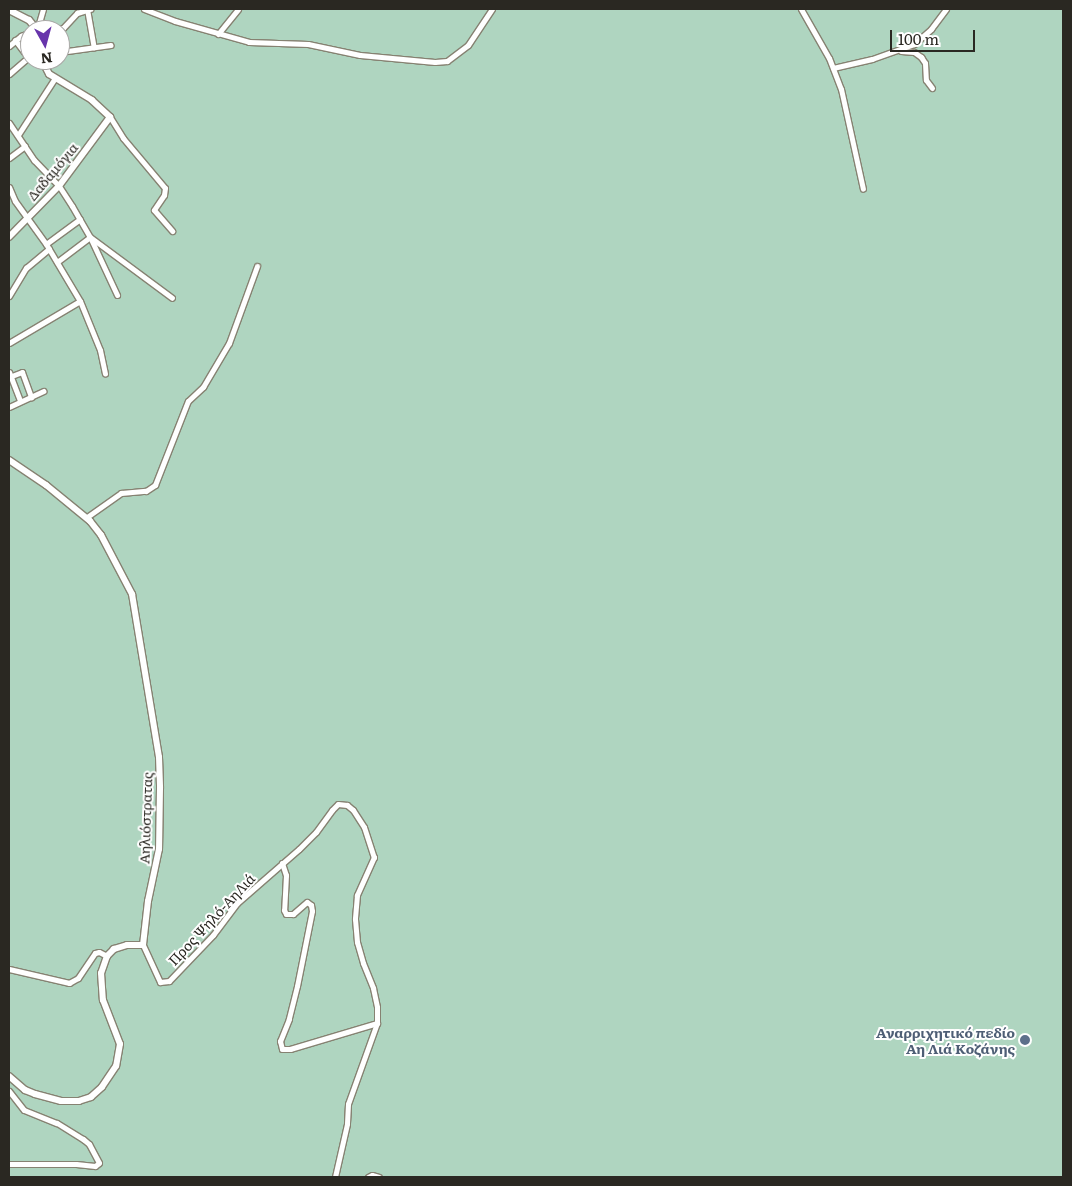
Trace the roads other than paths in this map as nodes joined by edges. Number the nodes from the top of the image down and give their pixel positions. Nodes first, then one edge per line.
1 (89, 9) edge
2 (144, 9) edge
3 (238, 9) edge
4 (492, 9) edge
5 (801, 9) edge
6 (946, 9) edge
7 (9, 10) edge
8 (29, 20) edge
9 (70, 20) edge
10 (218, 34) junction
11 (20, 37) edge
12 (15, 40) junction
13 (111, 45) dead end
14 (9, 46) edge
15 (20, 46) edge
16 (94, 47) junction
17 (898, 50) junction
18 (70, 51) edge
19 (20, 65) edge
20 (834, 68) junction
21 (46, 70) edge
22 (9, 74) edge
23 (55, 78) junction
24 (932, 88) dead end
25 (110, 117) junction
26 (9, 123) edge
27 (18, 135) junction
28 (25, 146) junction
29 (9, 158) edge
30 (58, 186) junction
31 (9, 187) edge
32 (863, 189) dead end
33 (28, 218) junction
34 (80, 219) junction
35 (172, 231) dead end
36 (9, 237) edge
37 (90, 237) junction
38 (48, 246) junction
39 (57, 262) junction
40 (257, 266) dead end
41 (9, 292) edge
42 (117, 295) dead end
43 (172, 298) dead end
44 (80, 301) junction
45 (9, 344) edge
46 (105, 373) dead end
47 (9, 375) edge
48 (43, 391) dead end
49 (31, 397) junction
50 (20, 402) junction
51 (9, 407) edge
52 (9, 460) edge
53 (87, 517) junction
54 (282, 863) junction
55 (143, 945) junction
56 (106, 956) junction
57 (9, 969) edge
58 (377, 1024) junction
59 (9, 1076) edge
60 (9, 1091) edge
61 (9, 1164) edge
62 (335, 1177) edge
63 (368, 1177) edge
64 (379, 1177) edge

1 - 9 street
1 - 16 street
2 - 10 street
3 - 10 street
4 - 10 street
5 - 20 street
6 - 17 street
7 - 8 street
11 - 12 street
12 - 14 street
12 - 15 street
13 - 16 street
16 - 18 street
17 - 20 street
17 - 24 street
19 - 22 street
20 - 32 street
21 - 23 street
23 - 25 street
23 - 27 street
25 - 30 street, Δαδαμόγια
25 - 35 street
26 - 27 street
27 - 28 street
28 - 29 street
28 - 30 street
30 - 33 street, Δαδαμόγια
30 - 34 street
31 - 33 street
33 - 36 street, Δαδαμόγια
33 - 38 street
34 - 37 street
34 - 38 street
37 - 39 street
37 - 42 street
37 - 43 street
38 - 39 street
38 - 41 street
39 - 44 street
40 - 53 street
44 - 45 street
44 - 46 street
47 - 49 street
47 - 50 street
48 - 49 street
49 - 50 street
50 - 51 street
52 - 53 street, Αηλιόστρατας
53 - 55 street, Αηλιόστρατας
54 - 55 street, Προς Ψηλό-ΑηΛιά
54 - 58 street, Προς Ψηλό-ΑηΛιά
54 - 58 street
55 - 56 street
56 - 57 street
56 - 59 street
58 - 62 street, Προς Ψηλό-ΑηΛιά
60 - 61 street
63 - 64 street

